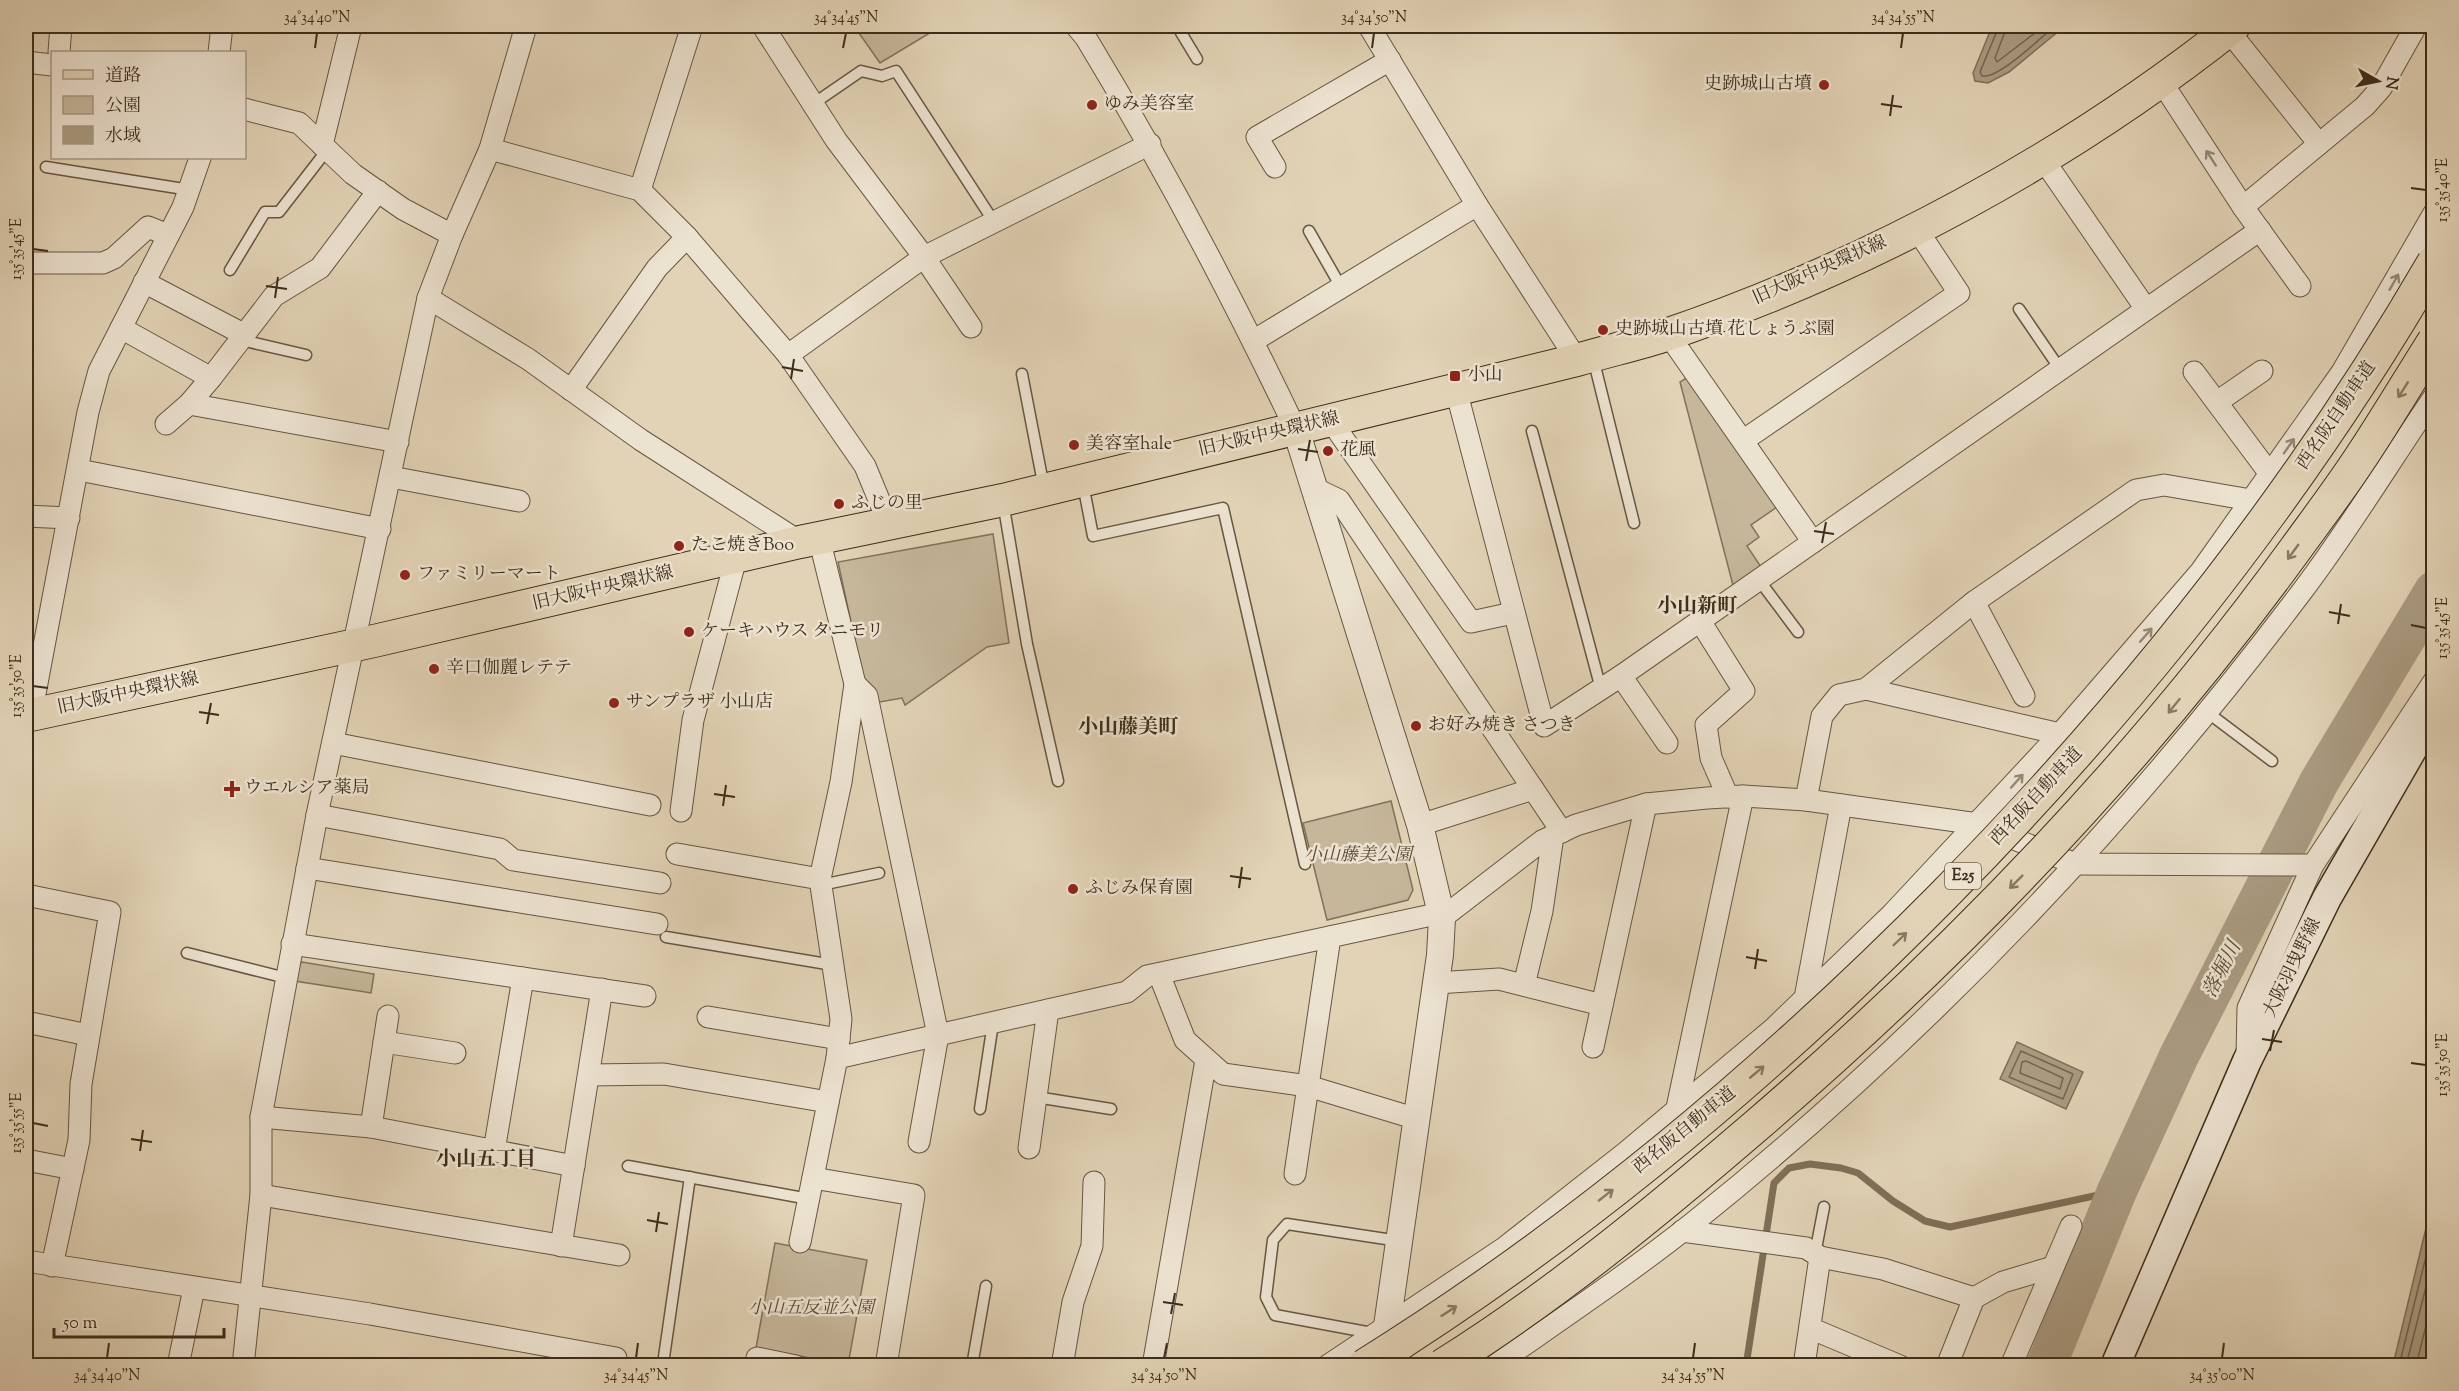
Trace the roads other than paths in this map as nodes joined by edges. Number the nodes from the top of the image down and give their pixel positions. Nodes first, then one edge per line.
1 (61, 26) edge
2 (222, 26) edge
3 (351, 26) edge
4 (526, 26) edge
5 (692, 26) edge
6 (763, 26) edge
7 (1076, 26) edge
8 (1177, 26) edge
9 (1369, 26) edge
10 (2416, 26) edge
11 (2231, 28) edge
12 (59, 51) edge
13 (219, 51) edge
14 (1197, 59) dead end
15 (1390, 60) junction
16 (26, 62) edge
17 (51, 64) edge
18 (2160, 81) junction
19 (813, 104) junction
20 (246, 110) edge
21 (1150, 144) junction
22 (2319, 144) junction
23 (325, 147) junction
24 (490, 149) junction
25 (200, 159) edge
26 (2043, 159) junction
27 (46, 167) dead end
28 (1275, 167) dead end
29 (190, 190) junction
30 (640, 190) junction
31 (378, 191) junction
32 (1477, 206) junction
33 (2243, 207) junction
34 (2433, 213) edge
35 (994, 222) junction
36 (1916, 228) junction
37 (2260, 230) junction
38 (1309, 231) dead end
39 (168, 235) junction
40 (452, 235) junction
41 (687, 237) junction
42 (924, 256) junction
43 (2433, 262) edge
44 (26, 263) edge
45 (230, 270) dead end
46 (144, 282) junction
47 (2300, 286) dead end
48 (1341, 287) junction
49 (428, 298) junction
50 (2019, 309) dead end
51 (2146, 309) junction
52 (971, 327) dead end
53 (121, 328) junction
54 (1668, 334) junction
55 (243, 337) junction
56 (1253, 341) junction
57 (2433, 341) edge
58 (306, 355) dead end
59 (788, 355) junction
60 (1585, 358) junction
61 (2060, 369) junction
62 (2262, 371) dead end
63 (2194, 372) dead end
64 (1022, 374) dead end
65 (211, 378) junction
66 (571, 390) junction
67 (1456, 390) junction
68 (2433, 397) edge
69 (2217, 402) junction
70 (189, 404) junction
71 (1331, 421) junction
72 (166, 424) dead end
73 (1296, 430) junction
74 (1532, 431) dead end
75 (1744, 440) junction
76 (398, 442) junction
77 (79, 470) junction
78 (2270, 474) junction
79 (391, 477) junction
80 (1082, 480) junction
81 (1314, 488) junction
82 (1045, 490) junction
83 (1003, 500) junction
84 (2251, 500) junction
85 (519, 501) dead end
86 (26, 516) edge
87 (69, 518) junction
88 (889, 524) junction
89 (1634, 524) dead end
90 (380, 529) junction
91 (810, 540) junction
92 (1813, 542) junction
93 (736, 558) junction
94 (1759, 579) junction
95 (1974, 602) junction
96 (1513, 613) junction
97 (1700, 621) junction
98 (1798, 632) dead end
99 (355, 645) junction
100 (1620, 676) junction
101 (2433, 681) edge
102 (855, 684) junction
103 (1601, 689) junction
104 (1866, 689) junction
105 (2024, 696) dead end
106 (2207, 712) junction
107 (2433, 712) edge
108 (27, 723) edge
109 (2060, 734) junction
110 (333, 743) junction
111 (1667, 743) dead end
112 (2272, 760) dead end
113 (1058, 781) dead end
114 (1533, 789) junction
115 (1736, 797) junction
116 (1806, 800) junction
117 (1646, 804) junction
118 (650, 805) dead end
119 (1841, 805) junction
120 (681, 811) dead end
121 (317, 815) junction
122 (1420, 825) junction
123 (1978, 825) junction
124 (1557, 834) junction
125 (677, 854) dead end
126 (1305, 864) dead end
127 (2075, 864) junction
128 (2307, 865) junction
129 (306, 868) junction
130 (879, 873) dead end
131 (820, 882) junction
132 (660, 883) dead end
133 (26, 895) edge
134 (1441, 915) junction
135 (661, 931) joint
136 (1330, 937) junction
137 (292, 944) junction
138 (187, 953) dead end
139 (833, 965) junction
140 (1159, 974) junction
141 (286, 978) junction
142 (523, 978) junction
143 (1436, 983) junction
144 (1524, 985) junction
145 (602, 989) junction
146 (645, 996) dead end
147 (1805, 998) junction
148 (1602, 1005) junction
149 (1048, 1010) junction
150 (388, 1016) dead end
151 (708, 1017) dead end
152 (26, 1022) edge
153 (993, 1023) junction
154 (88, 1035) junction
155 (938, 1035) junction
156 (384, 1042) junction
157 (1593, 1047) dead end
158 (838, 1049) junction
159 (455, 1053) dead end
160 (1206, 1060) junction
161 (2247, 1061) junction
162 (589, 1075) junction
163 (1308, 1086) junction
164 (1036, 1097) junction
165 (828, 1102) junction
166 (1677, 1107) junction
167 (1111, 1109) dead end
168 (980, 1110) dead end
169 (261, 1117) junction
170 (1417, 1119) junction
171 (371, 1127) junction
172 (919, 1142) dead end
173 (1029, 1148) dead end
174 (494, 1151) junction
175 (26, 1160) edge
176 (574, 1166) junction
177 (628, 1166) dead end
178 (73, 1169) junction
179 (1295, 1174) dead end
180 (690, 1177) junction
181 (1094, 1182) dead end
182 (811, 1188) junction
183 (261, 1195) junction
184 (1824, 1207) dead end
185 (2071, 1226) dead end
186 (1682, 1231) junction
187 (1399, 1241) junction
188 (800, 1242) dead end
189 (561, 1246) junction
190 (619, 1255) dead end
191 (1817, 1255) junction
192 (26, 1261) edge
193 (52, 1266) junction
194 (2053, 1267) junction
195 (986, 1286) dead end
196 (194, 1288) junction
197 (252, 1296) junction
198 (1974, 1298) junction
199 (1810, 1328) junction
200 (1381, 1330) junction
201 (664, 1357) dead end
202 (1501, 1363) edge
203 (178, 1365) edge
204 (243, 1365) edge
205 (616, 1365) edge
206 (755, 1365) edge
207 (796, 1365) edge
208 (886, 1365) edge
209 (972, 1365) edge
210 (1062, 1365) edge
211 (1153, 1365) edge
212 (1327, 1365) edge
213 (1364, 1365) edge
214 (1385, 1365) edge
215 (1442, 1365) edge
216 (1804, 1365) edge
217 (1900, 1365) edge
218 (1947, 1365) edge
219 (2011, 1365) edge
220 (2115, 1365) edge

1 - 12 street
2 - 13 street
3 - 23 street
4 - 24 street
5 - 30 street
6 - 19 street
7 - 21 street
8 - 14 lane
9 - 15 street
10 - 22 street
11 - 18 main road, 旧大阪中央環状線
11 - 22 street
15 - 28 street
15 - 32 street
16 - 17 street
18 - 26 main road, 旧大阪中央環状線
33 -> 18 street
19 - 35 lane
19 - 42 street
20 - 23 street
21 - 35 street
21 - 56 street
22 - 33 street
23 - 31 street
23 - 45 lane
24 - 30 street
24 - 40 street
25 - 29 street
26 - 36 main road, 旧大阪中央環状線
26 - 51 street
27 - 29 lane
29 - 39 street
30 - 41 street
31 - 40 street
31 - 55 street
32 - 48 street
32 - 60 street
33 - 37 street
78 -> 34 street
35 - 42 street
36 - 54 main road, 旧大阪中央環状線
36 - 75 street
37 - 47 street
37 - 51 street
38 - 48 lane
39 - 44 street
39 - 46 street
40 - 49 street
41 - 59 street
41 - 66 street
42 - 52 street
42 - 59 street
213 -> 43 highway, 西名阪自動車道 / E25, bridge
46 - 53 street
46 - 55 street
48 - 56 street
49 - 66 street
49 - 76 street
50 - 61 lane
51 - 61 street
53 - 65 street
53 - 77 street
54 - 60 main road, 旧大阪中央環状線
54 - 75 street
55 - 58 lane
55 - 65 street
56 - 73 street
57 -> 215 highway, E25, bridge
59 - 88 street
60 - 67 main road, 旧大阪中央環状線
60 - 89 lane
61 - 92 street
62 - 69 street
63 - 69 street
64 - 82 lane
65 - 70 street
66 - 91 street
67 - 71 main road, 旧大阪中央環状線
67 - 96 street
68 - 106 street
69 - 78 street
70 - 72 street
70 - 76 street
71 - 73 main road, 旧大阪中央環状線
71 - 96 street
73 - 80 main road, 旧大阪中央環状線
73 - 81 street
74 - 103 lane
75 - 92 street
76 - 79 street
77 - 87 street
77 - 90 street
78 - 84 street
79 - 85 street
79 - 90 street
80 - 82 main road, 旧大阪中央環状線
80 - 126 lane
81 - 114 street
81 - 122 street
82 - 83 main road, 旧大阪中央環状線
83 - 88 main road, 旧大阪中央環状線
83 - 113 lane
84 - 95 street
109 -> 84 street
86 - 87 street
87 - 108 street
88 - 91 main road, 旧大阪中央環状線
90 - 99 street
91 - 93 main road, 旧大阪中央環状線
91 - 102 street
92 - 94 street
93 - 99 main road, 旧大阪中央環状線
93 - 120 street
94 - 97 street
94 - 98 lane
95 - 104 street
95 - 105 street
96 - 103 street
97 - 100 street
97 - 115 street
99 - 108 main road, 旧大阪中央環状線
99 - 110 street
100 - 103 street
100 - 111 street
101 - 128 street
102 - 131 street
102 - 155 street
104 - 109 street
104 - 116 street
106 - 112 lane
106 - 127 street
107 - 161 main road, 大阪羽曳野線
123 -> 109 street
110 - 118 street
110 - 121 street
114 - 122 street
114 - 124 street
115 - 116 street
115 - 117 street
115 - 166 street
116 - 119 street
117 - 124 street
117 - 148 street
119 - 123 street
119 - 147 street
121 - 129 street
121 - 132 street
122 - 134 street
123 - 127 street
123 - 147 street
124 - 134 street
124 - 144 street
125 - 131 street
127 - 128 street
127 - 186 street
128 - 161 street
129 - 135 street
129 - 137 street
130 - 131 lane
131 - 139 street
133 - 154 street
134 - 136 street
134 - 143 street
135 - 139 lane
136 - 140 street
136 - 163 street
137 - 141 street
137 - 142 street
138 - 141 lane
139 - 158 street
140 - 149 street
140 - 160 street
141 - 169 street
142 - 145 street
142 - 174 street
143 - 144 street
143 - 170 street
144 - 148 street
145 - 146 street
145 - 162 street
147 - 166 street
148 - 157 street
149 - 153 street
149 - 164 street
150 - 156 street
151 - 158 street
152 - 154 street
153 - 155 street
153 - 168 lane
154 - 178 street
155 - 158 street
155 - 172 street
156 - 159 street
156 - 171 street
158 - 165 street
160 - 163 street
160 - 211 street
161 - 220 main road, 大阪羽曳野線
162 - 165 street
162 - 176 street
163 - 170 street
163 - 179 street
164 - 167 lane
164 - 173 street
165 - 182 street
166 - 200 street
169 - 171 street
169 - 183 street
170 - 187 street
171 - 174 street
174 - 176 street
175 - 178 street
176 - 189 street
177 - 180 lane
178 - 193 street
180 - 182 lane
180 - 201 lane
181 - 210 street
182 - 188 street
182 - 208 street
183 - 189 street
183 - 197 street
184 - 191 lane
185 - 194 street
186 - 191 street
186 - 202 street
187 - 200 street
187 - 200 lane
189 - 190 street
191 - 198 street
191 - 199 street
192 - 193 street
193 - 196 street
194 - 198 street
194 - 219 street
195 - 209 lane
196 - 197 street
196 - 203 street
197 - 204 street
197 - 205 street
198 - 218 street
199 - 216 street
199 - 217 street
200 - 212 street
200 - 214 street
206 - 207 street

